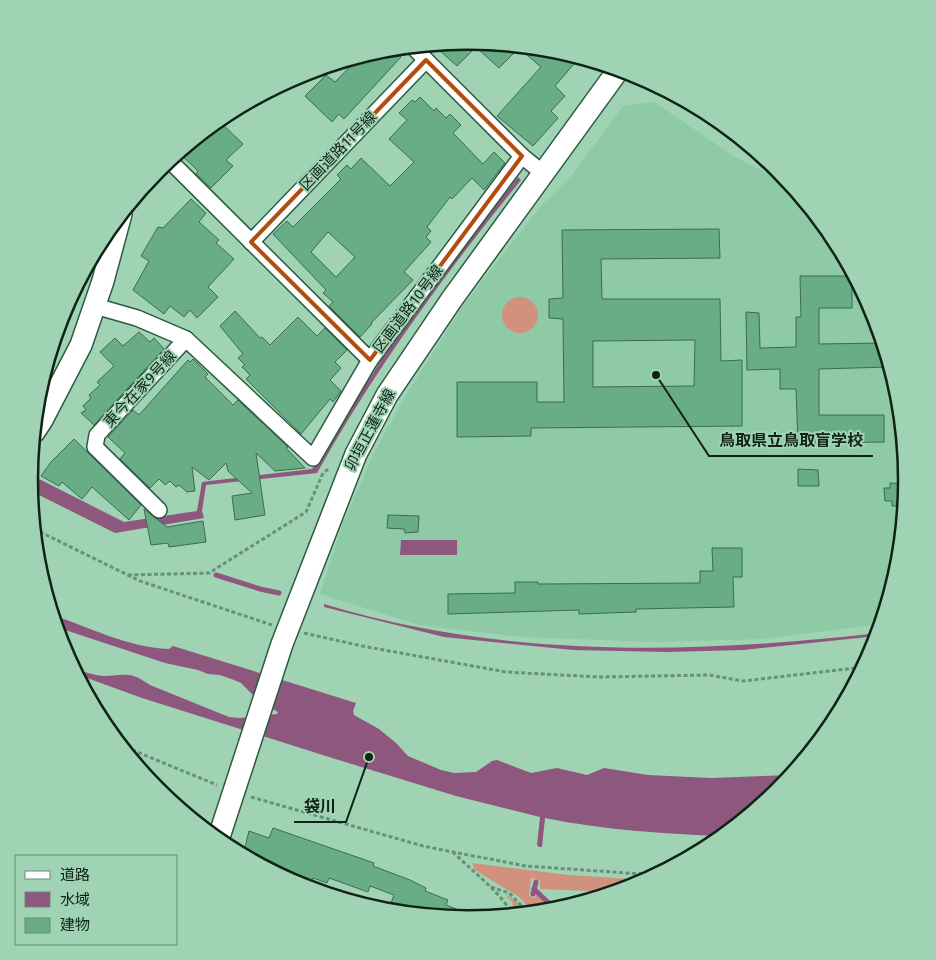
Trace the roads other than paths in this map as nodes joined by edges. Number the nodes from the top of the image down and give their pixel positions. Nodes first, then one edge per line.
1 (418, 52) edge
2 (426, 60) junction
3 (615, 75) edge
4 (522, 156) junction
5 (174, 166) edge
6 (544, 174) junction
7 (116, 233) edge
8 (251, 242) junction
9 (95, 306) junction
10 (186, 339) junction
11 (370, 360) junction
12 (42, 421) edge
13 (158, 510) dead end
14 (221, 832) edge

1 - 2 street
2 - 4 street
2 - 8 street, 区画道路11号線
3 - 6 main road, 卯垣正蓮寺線
4 - 6 street
4 - 11 street, 区画道路10号線
5 - 8 street, 区画道路10号線
6 - 14 main road, 卯垣正蓮寺線
7 - 9 main road
8 - 11 street, 区画道路10号線
9 - 10 street, 東今在家9号線
9 - 12 main road
10 - 11 street
10 - 13 street, 東今在家9号線

